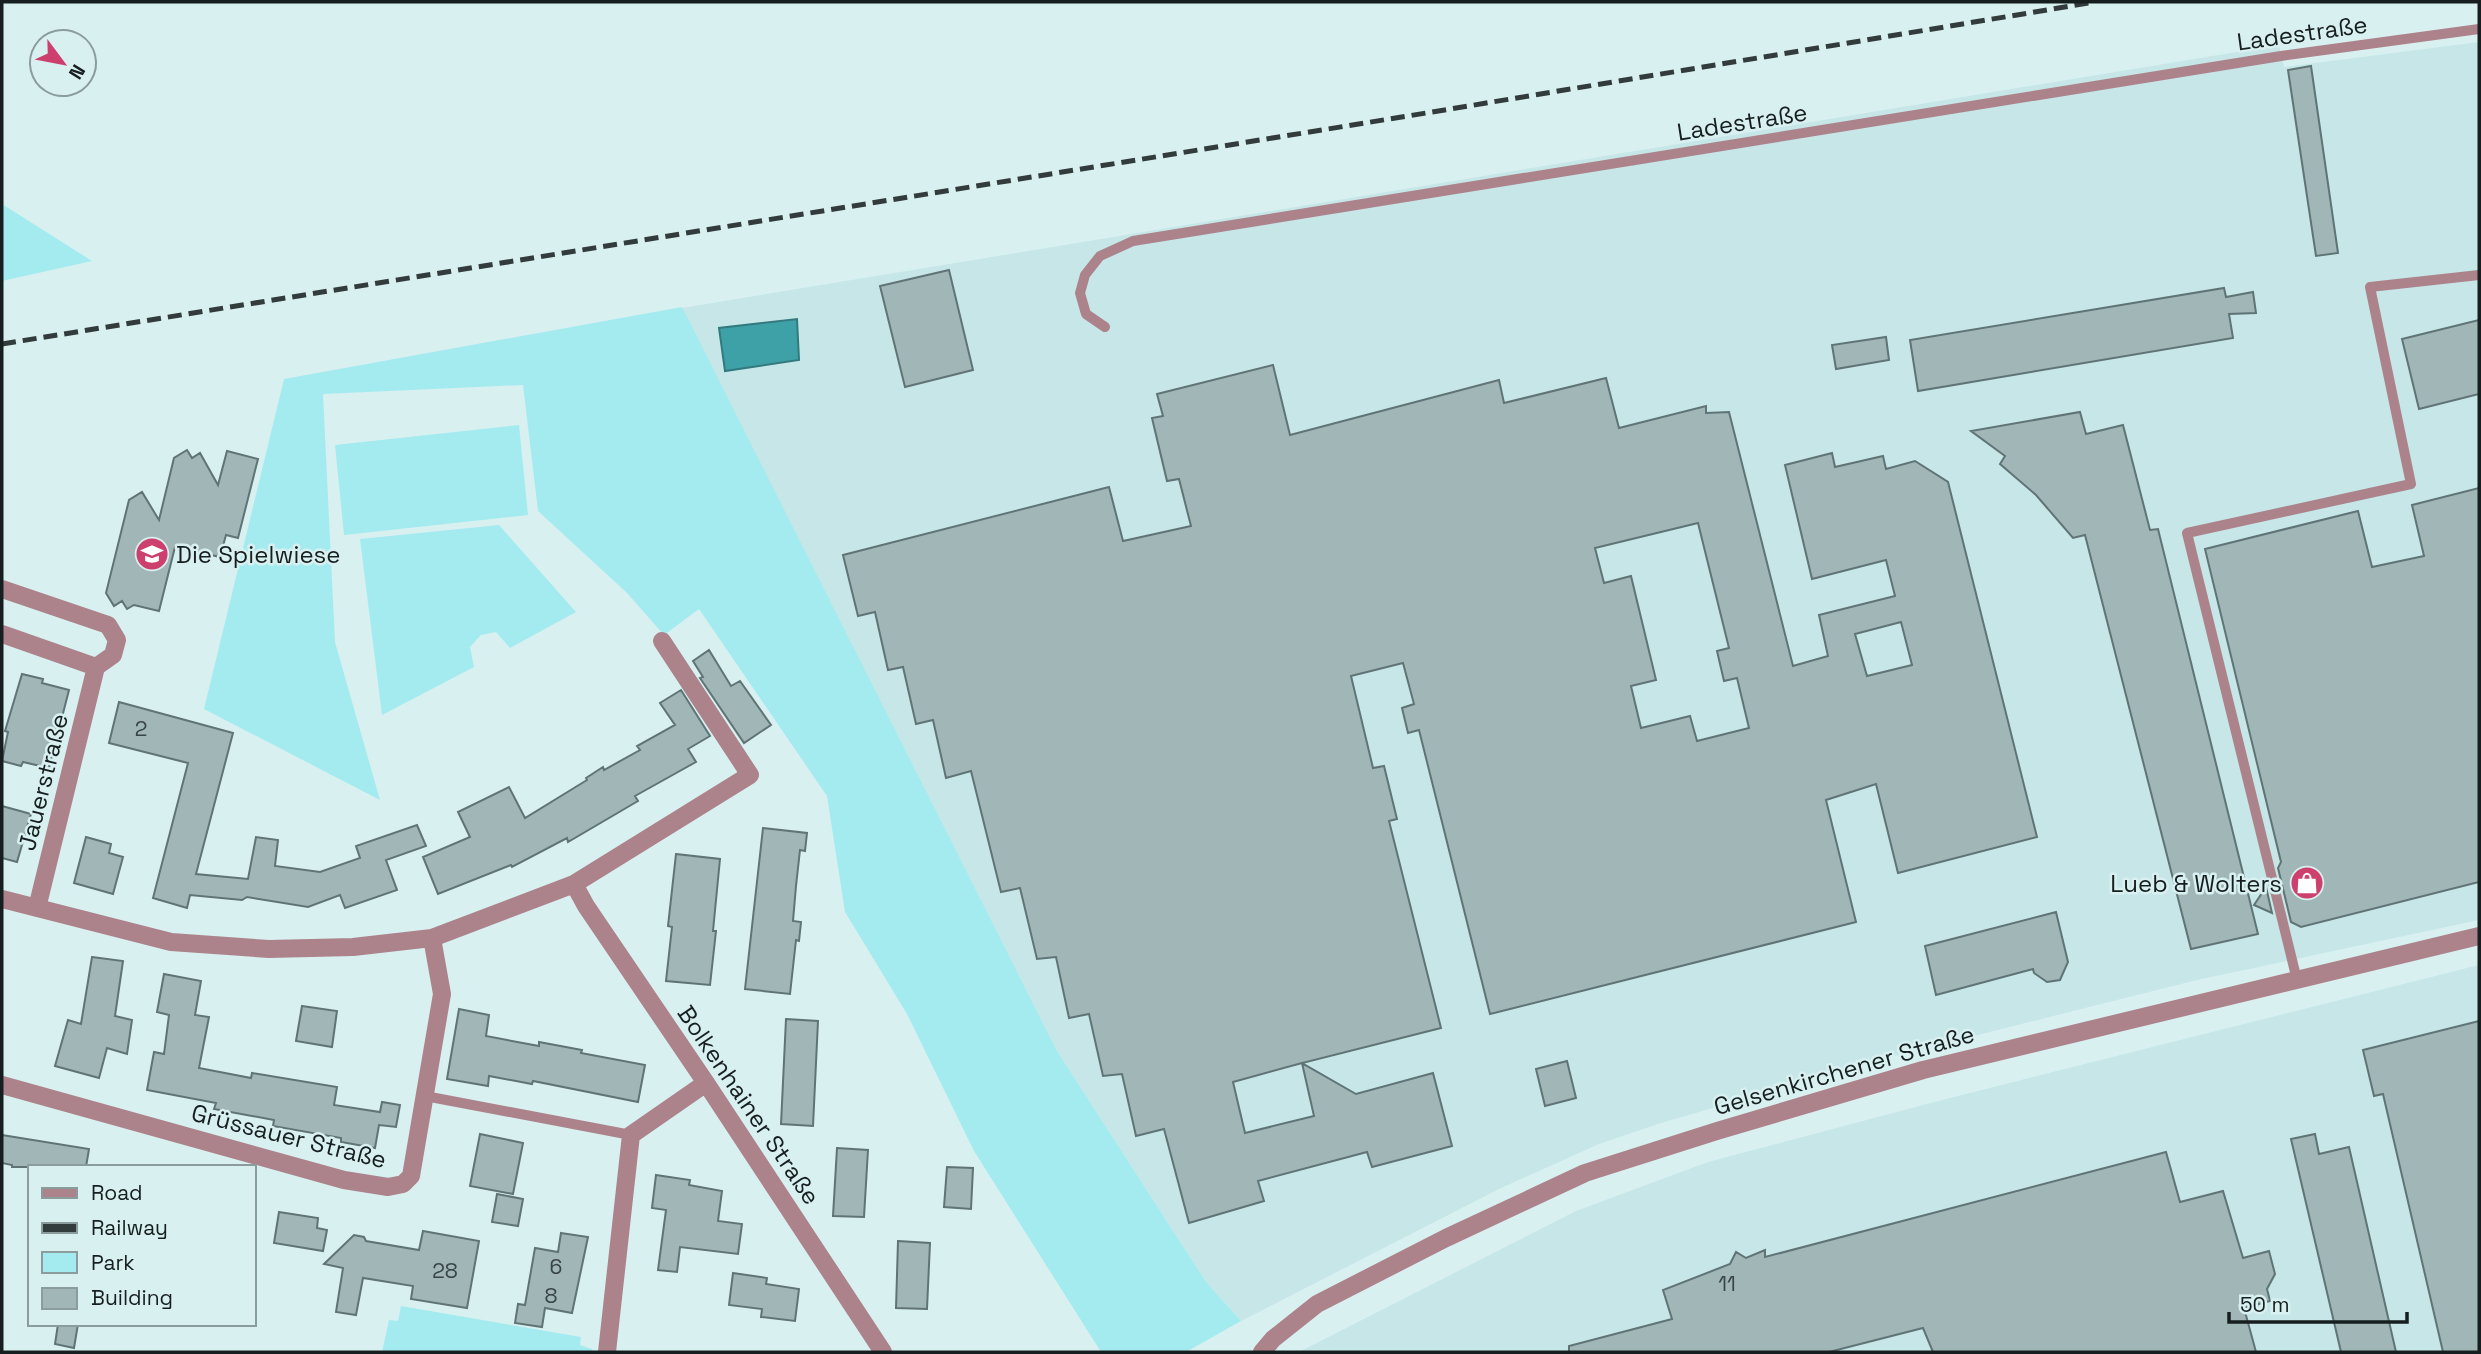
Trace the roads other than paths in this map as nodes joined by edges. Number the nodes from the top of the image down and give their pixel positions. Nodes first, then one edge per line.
1 (2479, 29) edge
2 (2479, 275) edge
3 (1105, 327) dead end
4 (2, 589) edge
5 (2, 634) edge
6 (662, 641) dead end
7 (96, 667) junction
8 (574, 884) junction
9 (2, 899) edge
10 (37, 908) junction
11 (2479, 936) edge
12 (432, 939) junction
13 (2297, 980) junction
14 (706, 1083) junction
15 (2, 1085) edge
16 (425, 1096) junction
17 (631, 1135) junction
18 (607, 1352) edge
19 (883, 1352) edge
20 (1262, 1352) edge

1 - 3 lane, Ladestraße
2 - 13 lane
4 - 7 street, Jauerstraße
5 - 7 street
6 - 8 street
7 - 10 street, Jauerstraße
8 - 12 street
8 - 14 street, Bolkenhainer Straße
9 - 10 street
10 - 12 street
11 - 13 street, Gelsenkirchener Straße
12 - 16 street, Grüssauer Straße
13 - 20 street, Gelsenkirchener Straße
14 - 17 street
14 - 19 street, Bolkenhainer Straße
15 - 16 street, Grüssauer Straße
16 - 17 lane
17 - 18 street

